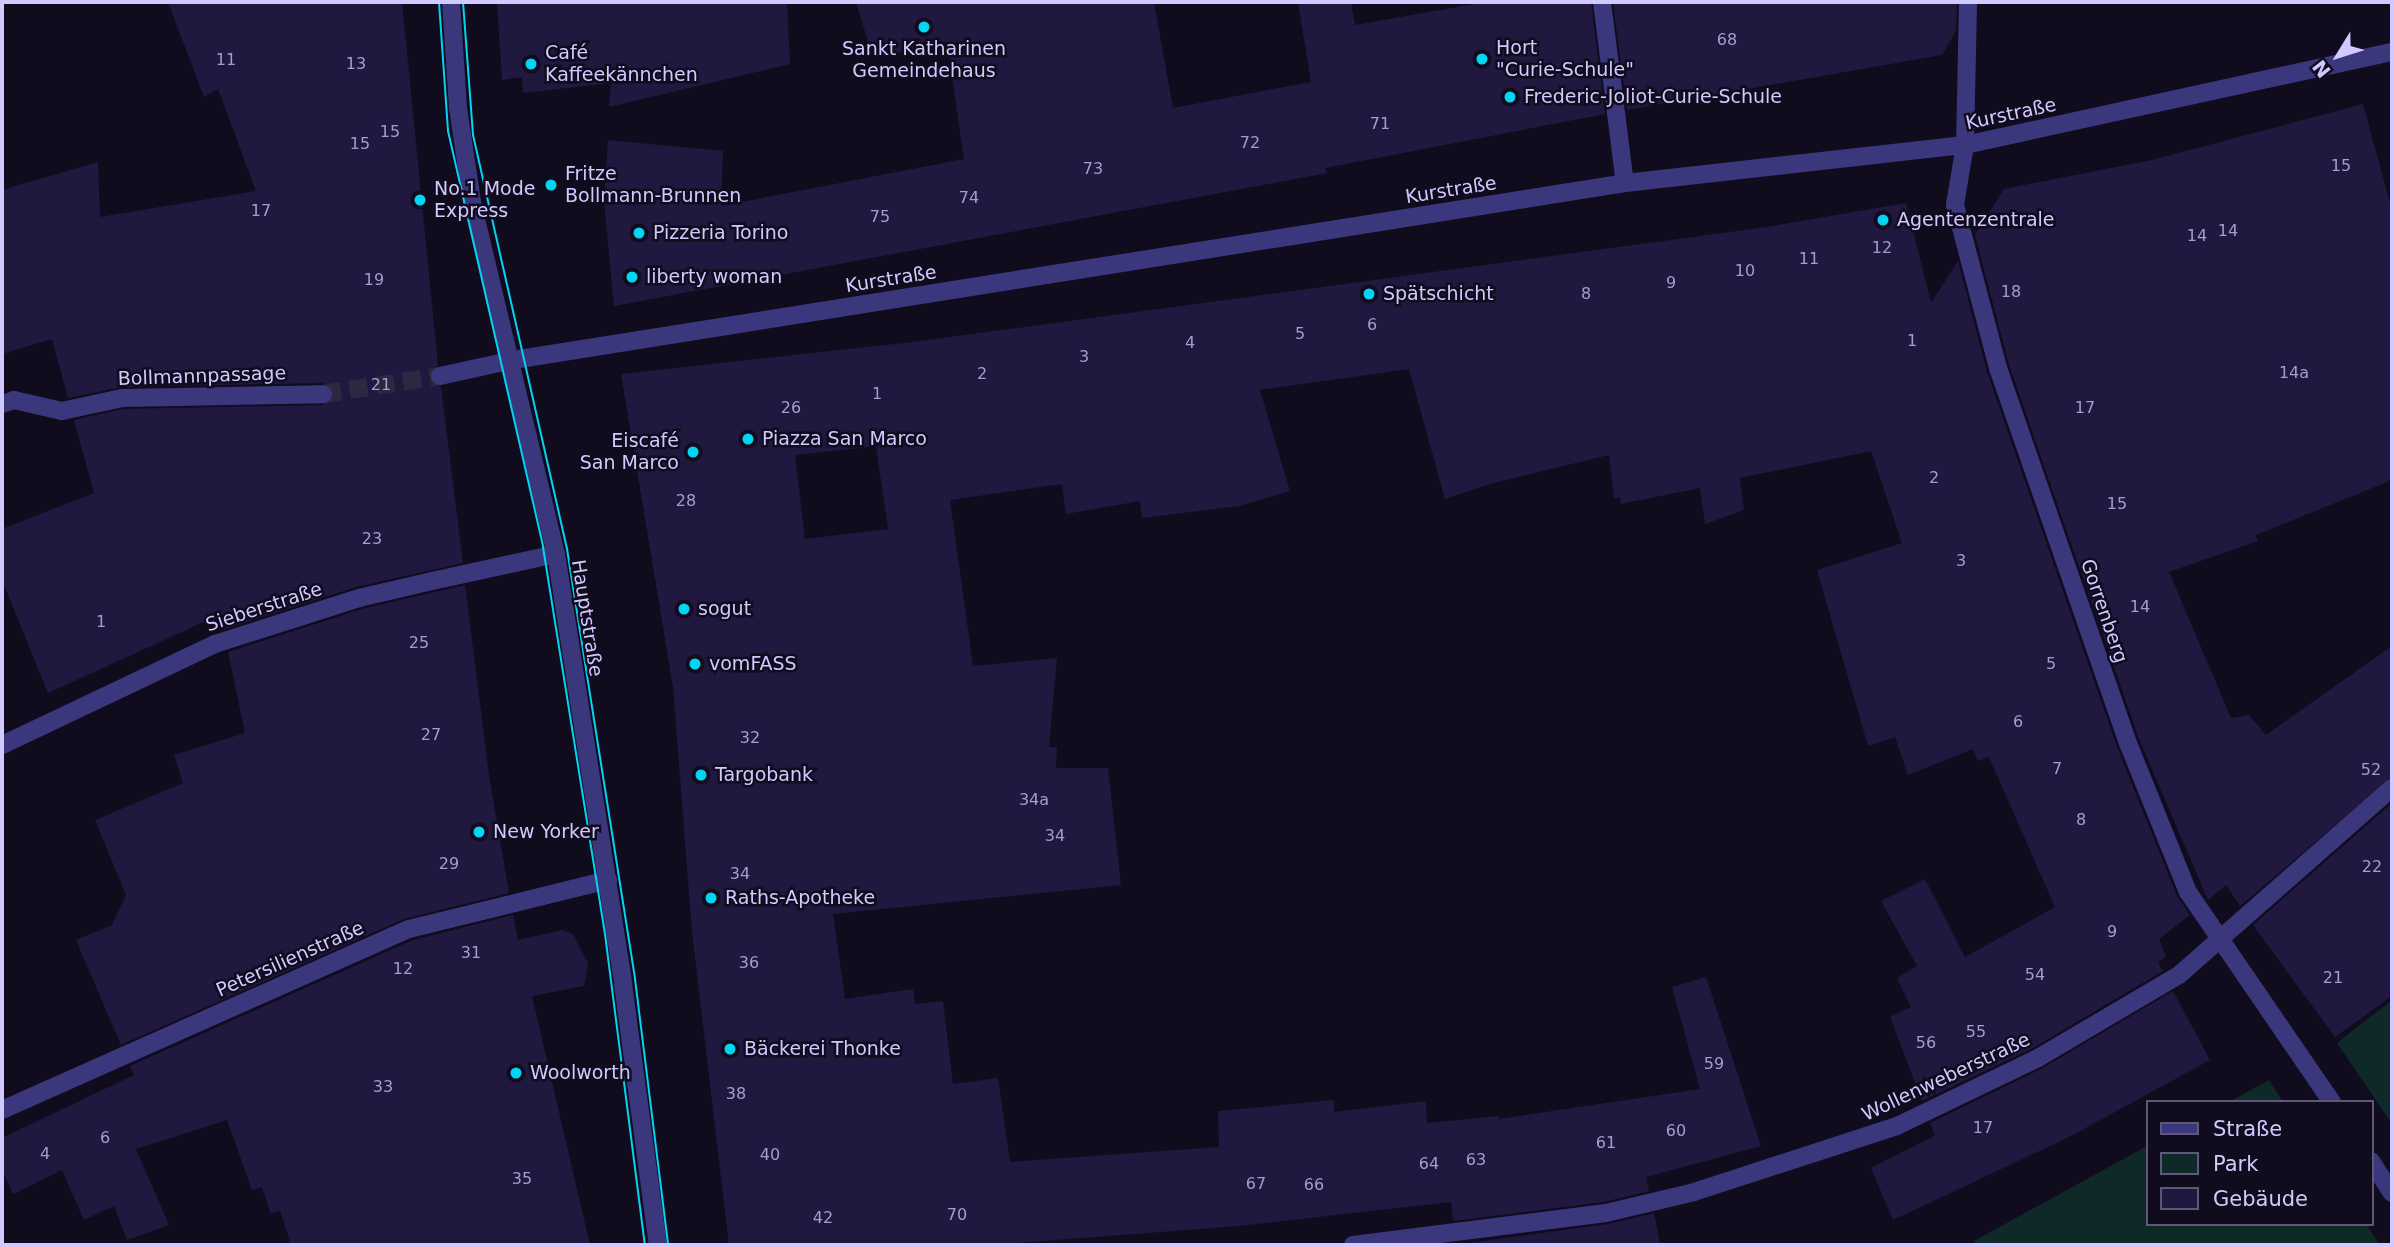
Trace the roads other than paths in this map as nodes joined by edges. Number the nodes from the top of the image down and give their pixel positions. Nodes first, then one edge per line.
1 (452, 2) edge
2 (1602, 2) edge
3 (1968, 2) edge
4 (2392, 52) edge
5 (1965, 145) junction
6 (1625, 183) junction
7 (513, 359) junction
8 (440, 376) tunnel mouth
9 (323, 394) tunnel mouth
10 (2, 404) edge
11 (556, 554) junction
12 (2, 745) edge
13 (2392, 788) edge
14 (608, 880) junction
15 (2221, 941) junction
16 (2331, 1100) edge
17 (2, 1110) edge
18 (2373, 1164) edge
19 (2392, 1193) edge
20 (658, 1245) edge
21 (1353, 1245) edge

1 - 7 street, Hauptstraße
2 - 6 street
3 - 5 street, Gorrenberg
4 - 5 street, Kurstraße
5 - 6 street, Kurstraße
5 - 15 street, Gorrenberg
6 - 7 street, Kurstraße
7 - 8 street
7 - 11 street, Hauptstraße
9 - 10 street, Bollmannpassage
11 - 12 street, Sieberstraße
11 - 14 street, Hauptstraße
13 - 15 street, Wollenweberstraße
14 - 17 street, Petersilienstraße
14 - 20 street, Hauptstraße
15 - 16 street, Gorrenberg
15 - 21 street, Wollenweberstraße
18 - 19 street

